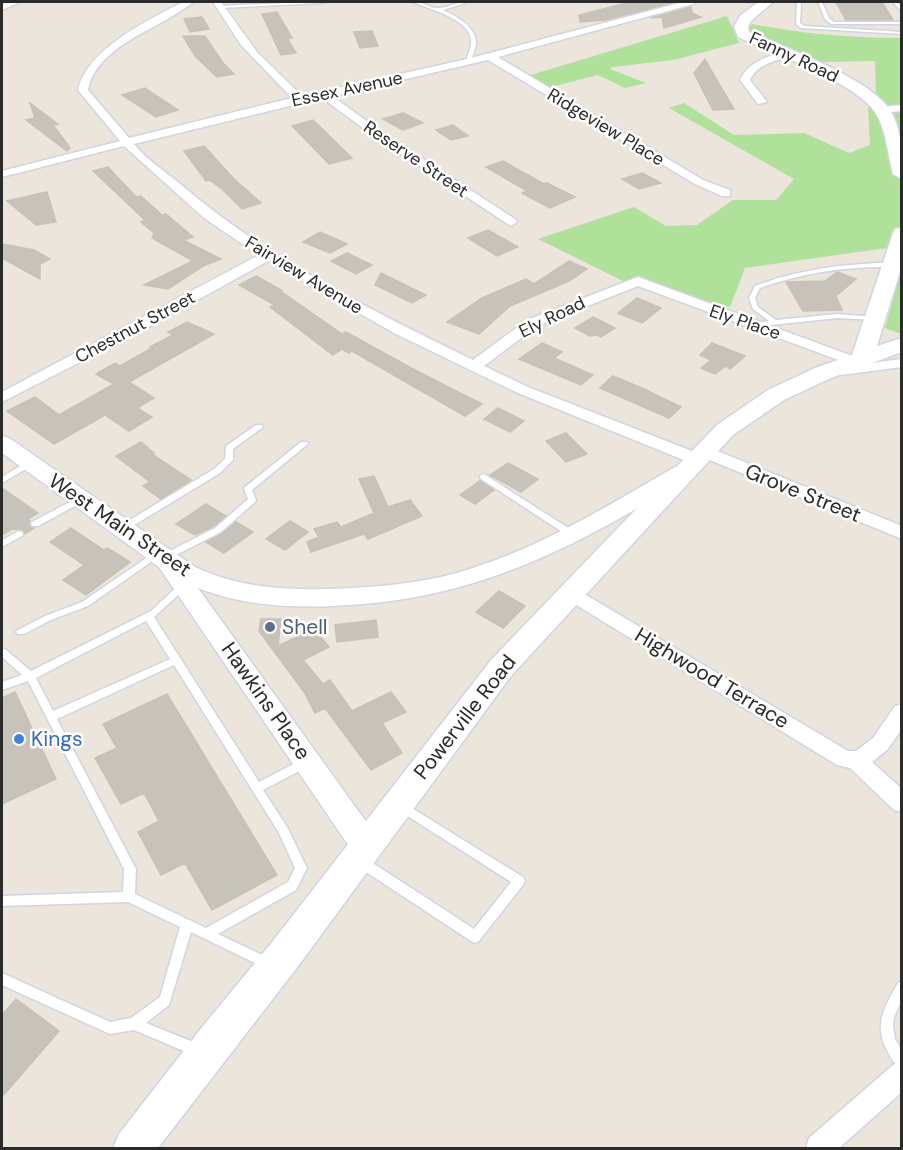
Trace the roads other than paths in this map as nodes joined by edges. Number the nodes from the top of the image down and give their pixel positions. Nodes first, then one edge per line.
1 (16, 2) edge
2 (189, 2) edge
3 (254, 2) edge
4 (323, 2) edge
5 (416, 2) edge
6 (463, 2) edge
7 (691, 2) edge
8 (766, 2) edge
9 (799, 2) edge
10 (820, 2) edge
11 (895, 2) edge
12 (218, 4) edge
13 (2, 8) edge
14 (439, 10) junction
15 (902, 11) edge
16 (833, 23) junction
17 (902, 23) edge
18 (836, 30) junction
19 (902, 33) edge
20 (787, 54) junction
21 (489, 56) junction
22 (468, 62) junction
23 (323, 94) junction
24 (300, 100) junction
25 (762, 102) dead end
26 (902, 108) edge
27 (881, 110) junction
28 (127, 142) junction
29 (2, 174) edge
30 (902, 174) edge
31 (726, 193) dead end
32 (511, 222) dead end
33 (902, 233) edge
34 (268, 256) junction
35 (893, 265) junction
36 (638, 281) joint
37 (875, 319) junction
38 (774, 322) junction
39 (753, 325) junction
40 (902, 344) edge
41 (858, 359) junction
42 (902, 363) edge
43 (474, 366) junction
44 (822, 373) junction
45 (2, 398) edge
46 (259, 427) dead end
47 (2, 443) edge
48 (304, 444) dead end
49 (696, 461) junction
50 (30, 463) junction
51 (484, 477) dead end
52 (2, 480) edge
53 (81, 499) junction
54 (35, 524) dead end
55 (123, 528) junction
56 (902, 533) edge
57 (19, 534) dead end
58 (573, 535) junction
59 (2, 544) edge
60 (161, 555) junction
61 (184, 585) junction
62 (571, 593) junction
63 (147, 616) junction
64 (21, 632) dead end
65 (2, 652) edge
66 (176, 660) junction
67 (30, 676) junction
68 (2, 686) edge
69 (902, 712) edge
70 (51, 717) junction
71 (854, 759) junction
72 (308, 761) junction
73 (257, 788) junction
74 (902, 803) edge
75 (398, 804) junction
76 (361, 853) junction
77 (129, 897) junction
78 (2, 902) edge
79 (188, 925) junction
80 (206, 934) junction
81 (275, 967) junction
82 (2, 980) edge
83 (902, 987) edge
84 (134, 1024) junction
85 (205, 1054) junction
86 (902, 1062) edge
87 (902, 1074) edge
88 (133, 1149) edge
89 (819, 1149) edge

1 - 13 street
2 - 28 street, Fairview Avenue
3 - 12 lane
4 - 12 lane
5 - 14 lane
6 - 14 lane
7 - 21 street, Essex Avenue
8 - 20 main road, Fanny Road
9 - 18 lane
10 - 16 lane
11 - 15 lane
12 - 24 street
14 - 22 lane
16 - 17 lane
16 - 18 lane
18 - 19 lane
20 - 25 street
20 - 27 main road, Fanny Road
21 - 22 street, Essex Avenue
21 - 31 street, Ridgeview Place
22 - 23 street, Essex Avenue
23 - 24 street, Essex Avenue
23 - 32 street, Reserve Street
24 - 28 street, Essex Avenue
26 - 27 street
27 - 30 main road, Fanny Road
28 - 29 street, Essex Avenue
28 - 34 street, Fairview Avenue
33 - 35 main road
34 - 43 street, Fairview Avenue
34 - 45 street, Chestnut Street
35 - 37 main road
35 - 38 lane
36 - 39 street, Ely Place
36 - 43 street, Ely Road
37 - 38 lane
37 - 41 main road
38 - 39 lane
39 - 41 street, Ely Place
40 - 41 main road, Powerville Road
41 - 44 main road, Powerville Road
42 - 44 street
43 - 49 street, Fairview Avenue
44 - 49 main road, Powerville Road
46 - 55 lane
47 - 50 street, West Main Street
48 - 60 lane
49 - 56 street, Grove Street
49 - 58 street, West Main Street
49 - 62 main road, Powerville Road
50 - 52 lane
50 - 53 street, West Main Street
51 - 58 lane
53 - 54 lane
53 - 55 street, West Main Street
55 - 60 street, West Main Street
57 - 59 lane
58 - 60 street, West Main Street
60 - 61 street, Hawkins Place
60 - 64 lane
61 - 63 lane
61 - 72 street, Hawkins Place
62 - 71 street, Highwood Terrace
62 - 75 main road, Powerville Road
63 - 66 lane
63 - 67 lane
65 - 67 lane
66 - 70 lane
66 - 73 lane
67 - 68 lane
67 - 70 lane
69 - 71 street
70 - 77 lane
71 - 74 street
72 - 73 lane
72 - 76 street, Hawkins Place
73 - 80 lane
75 - 76 main road, Powerville Road
75 - 76 lane
76 - 81 main road, Powerville Road
77 - 78 lane
77 - 79 lane
79 - 80 lane
79 - 84 lane
80 - 81 lane
81 - 85 main road, Powerville Road
82 - 84 lane
83 - 86 lane
84 - 85 lane
85 - 88 main road, Powerville Road
87 - 89 street

